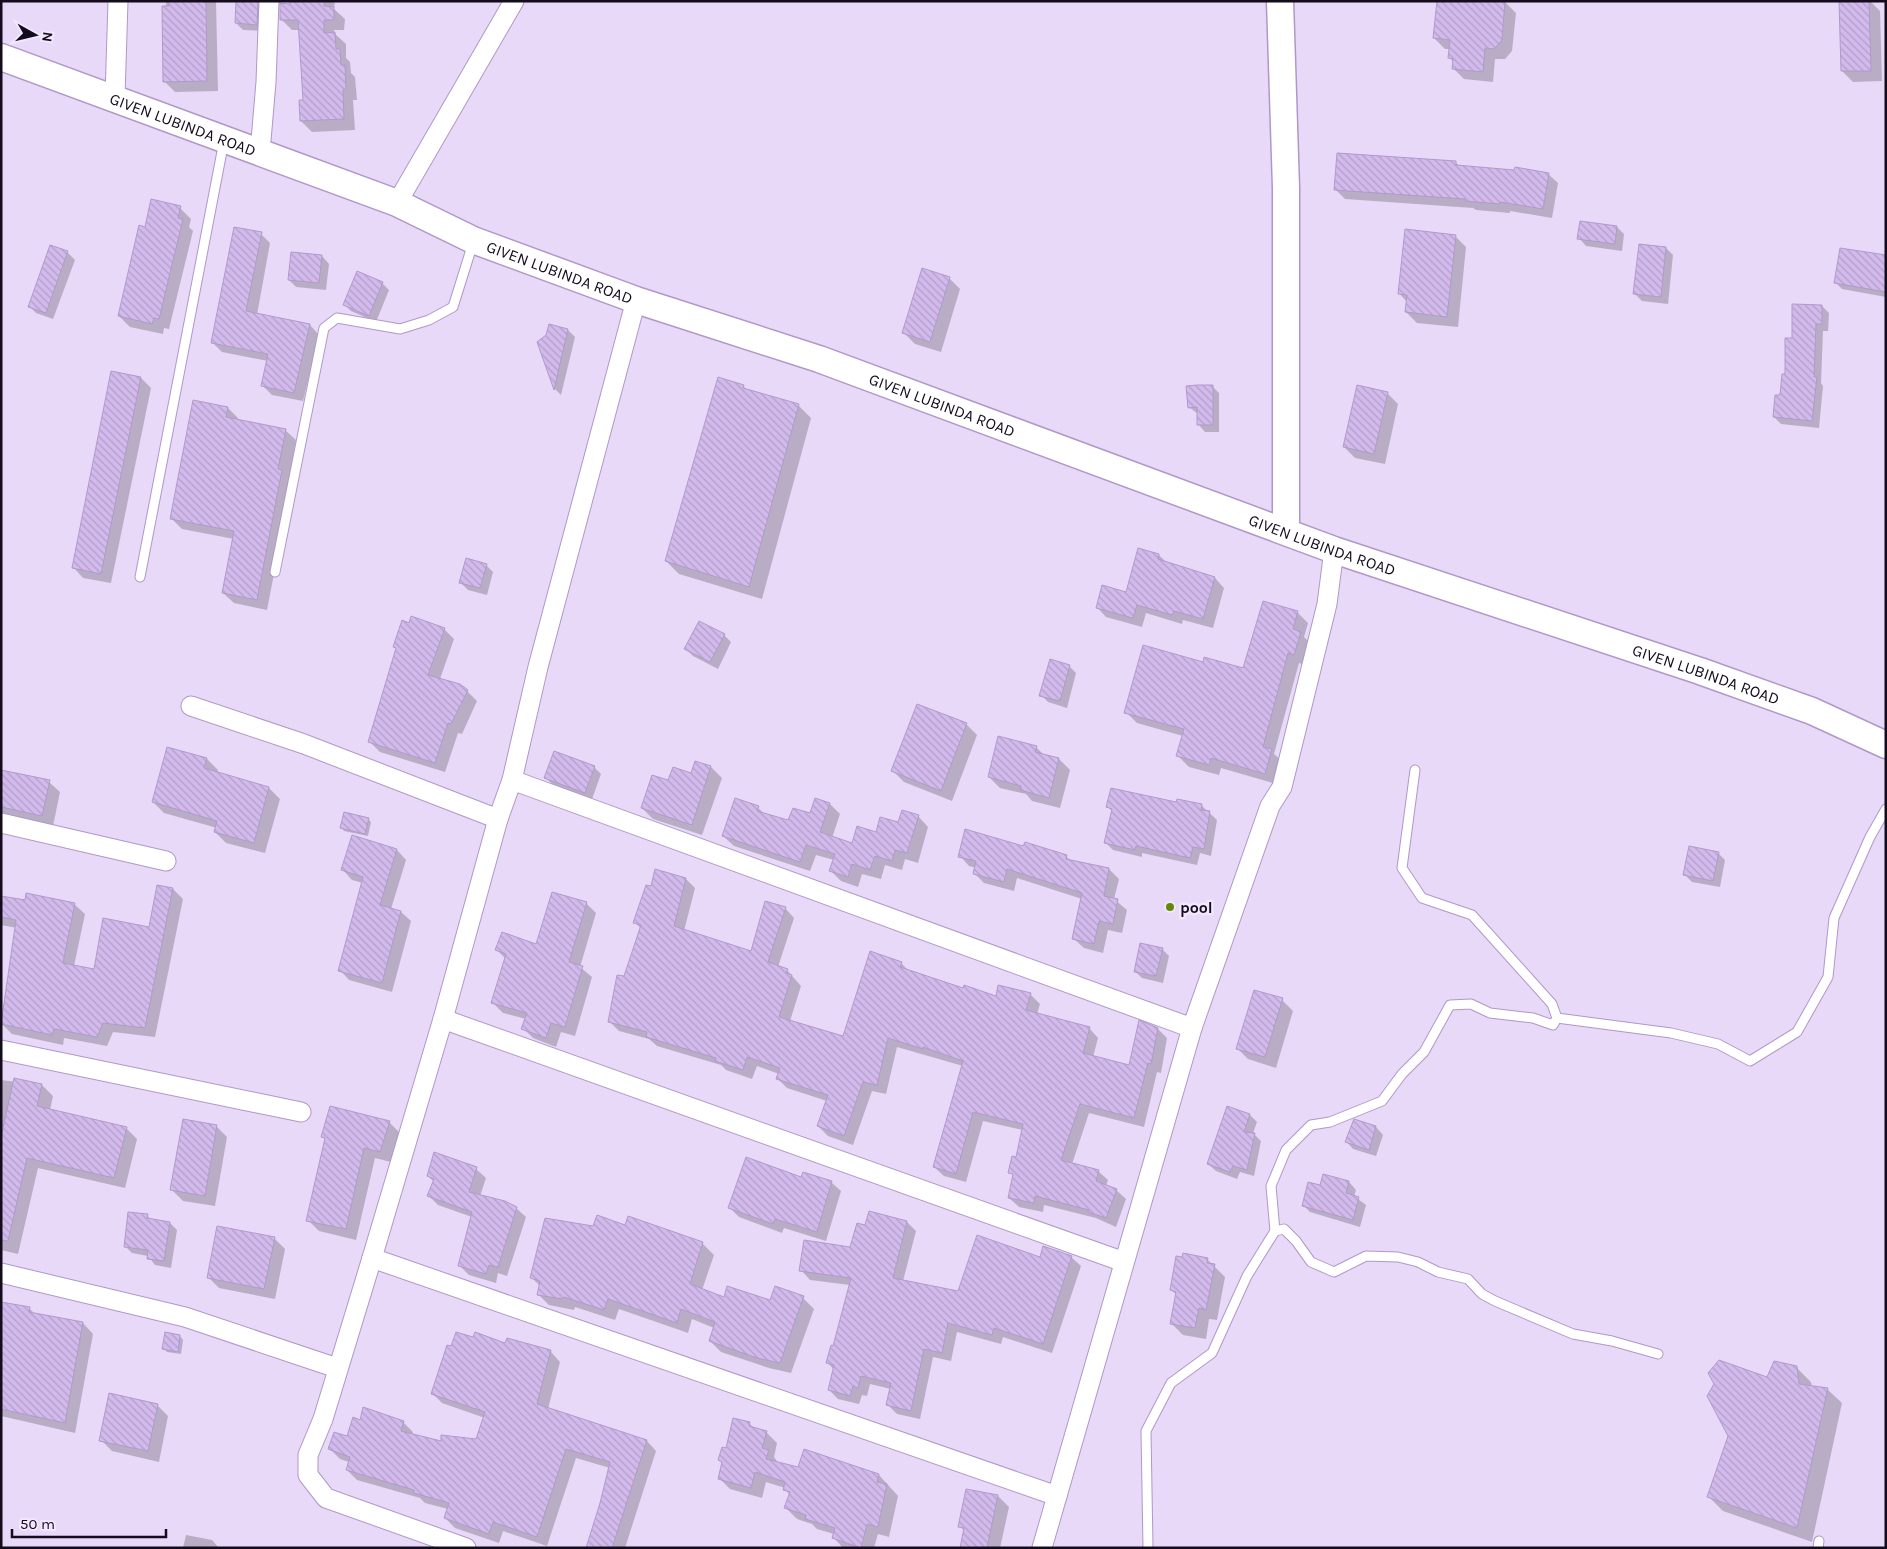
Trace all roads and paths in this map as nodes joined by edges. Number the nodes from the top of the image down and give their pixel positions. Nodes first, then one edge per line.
1 (118, 1) edge
2 (269, 1) edge
3 (514, 1) edge
4 (1280, 1) edge
5 (1, 57) edge
6 (115, 97) junction
7 (225, 138) junction
8 (260, 152) junction
9 (397, 203) junction
10 (473, 240) junction
11 (636, 300) junction
12 (1286, 531) junction
13 (1334, 550) junction
14 (275, 572) dead end
15 (140, 576) dead end
16 (191, 706) dead end
17 (1886, 745) edge
18 (1415, 770) dead end
19 (512, 780) junction
20 (1886, 809) edge
21 (498, 819) junction
22 (1, 823) edge
23 (166, 861) dead end
24 (1557, 1018) junction
25 (442, 1019) junction
26 (1192, 1028) junction
27 (1, 1050) edge
28 (301, 1112) dead end
29 (1275, 1231) junction
30 (372, 1258) junction
31 (1124, 1262) junction
32 (1, 1273) edge
33 (1658, 1354) dead end
34 (337, 1368) junction
35 (1056, 1496) junction
36 (466, 1548) edge
37 (1042, 1548) edge
38 (1148, 1548) edge

1 - 6 street
2 - 8 street
3 - 9 street
4 - 12 street
5 - 6 street, GIVEN LUBINDA ROAD
6 - 7 street, GIVEN LUBINDA ROAD
7 - 8 street, GIVEN LUBINDA ROAD
7 - 15 lane
8 - 9 street, GIVEN LUBINDA ROAD
9 - 10 street, GIVEN LUBINDA ROAD
10 - 11 street, GIVEN LUBINDA ROAD
10 - 14 lane
11 - 12 street, GIVEN LUBINDA ROAD
11 - 19 street
12 - 13 street, GIVEN LUBINDA ROAD
13 - 17 street, GIVEN LUBINDA ROAD
13 - 26 street
16 - 21 street
18 - 24 lane
19 - 21 street
19 - 26 street
20 - 24 lane
21 - 25 street
22 - 23 street
24 - 29 lane
25 - 30 street
25 - 31 street
26 - 31 street
27 - 28 street
29 - 33 lane
29 - 38 lane
30 - 34 street
30 - 35 street
31 - 35 street
32 - 34 street
34 - 36 street
35 - 37 street

